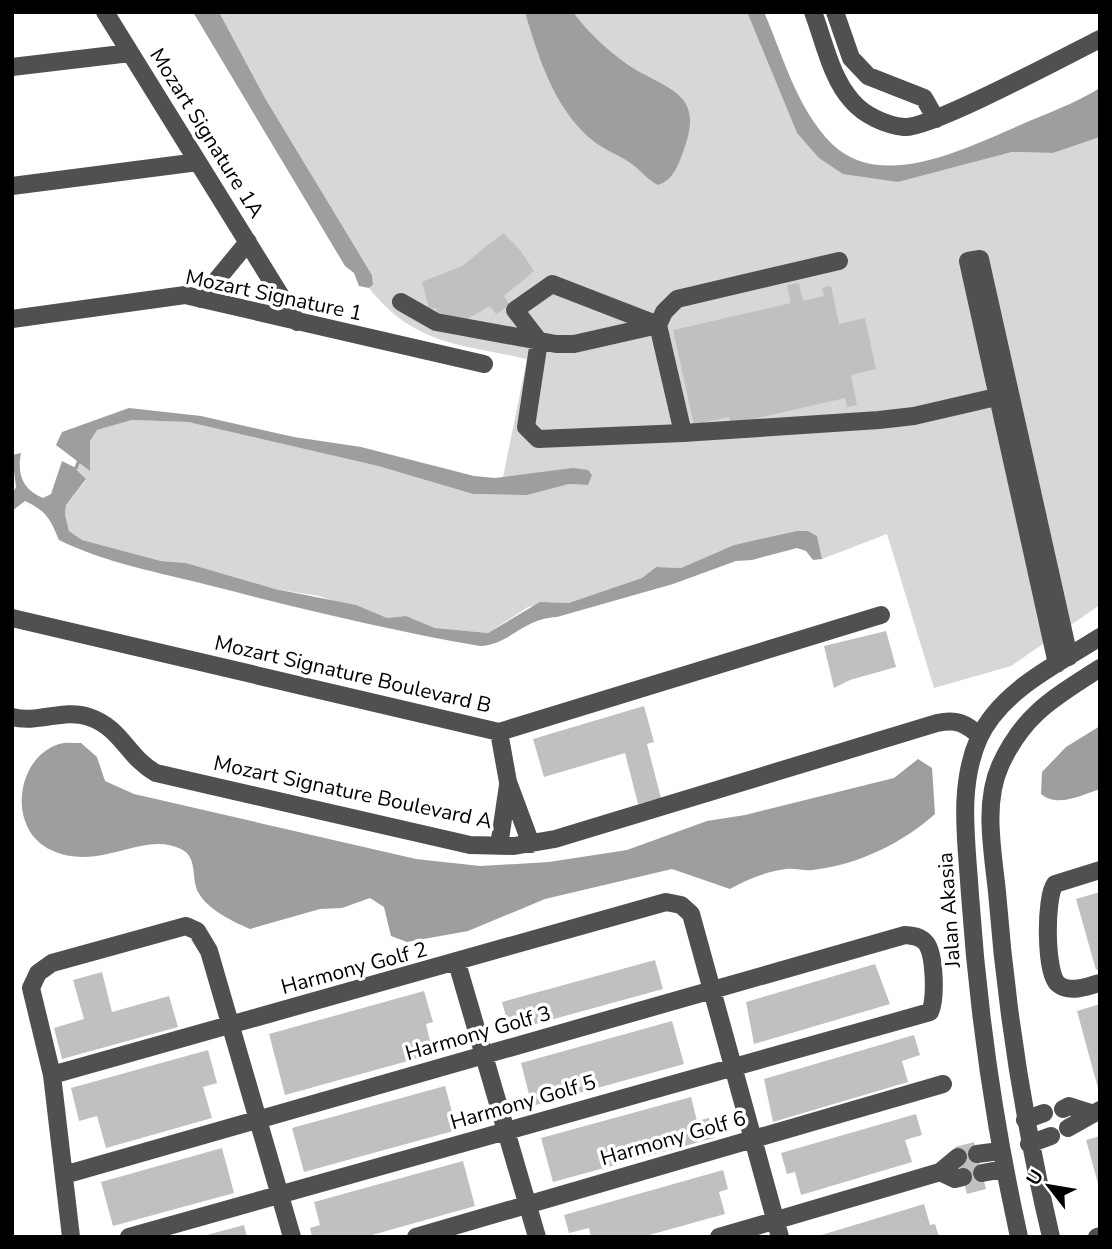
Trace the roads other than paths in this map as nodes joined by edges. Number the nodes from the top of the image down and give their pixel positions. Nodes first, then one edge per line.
1 (105, 12) edge
2 (813, 12) edge
3 (835, 12) edge
4 (1100, 39) edge
5 (130, 53) junction
6 (12, 67) edge
7 (936, 119) junction
8 (198, 162) junction
9 (12, 186) edge
10 (248, 243) junction
11 (839, 261) dead end
12 (201, 299) junction
13 (401, 302) dead end
14 (12, 319) edge
15 (297, 323) junction
16 (658, 325) junction
17 (540, 341) junction
18 (484, 364) dead end
19 (1004, 395) junction
20 (683, 433) junction
21 (881, 615) dead end
22 (12, 618) edge
23 (1100, 637) edge
24 (1063, 661) junction
25 (1100, 668) edge
26 (12, 717) edge
27 (499, 732) junction
28 (980, 736) junction
29 (508, 782) junction
30 (531, 844) junction
31 (499, 846) junction
32 (1100, 870) edge
33 (457, 963) junction
34 (1002, 964) junction
35 (975, 969) junction
36 (1100, 983) edge
37 (712, 990) junction
38 (930, 1012) joint
39 (230, 1026) junction
40 (484, 1055) junction
41 (733, 1067) junction
42 (52, 1075) junction
43 (943, 1084) dead end
44 (1063, 1109) dead end
45 (1095, 1111) edge
46 (1044, 1113) dead end
47 (257, 1120) junction
48 (1025, 1121) junction
49 (1068, 1128) dead end
50 (506, 1131) junction
51 (1051, 1136) dead end
52 (753, 1139) junction
53 (1029, 1144) junction
54 (1000, 1151) junction
55 (977, 1154) dead end
56 (958, 1157) dead end
57 (1004, 1169) junction
58 (940, 1172) junction
59 (982, 1173) dead end
60 (64, 1175) junction
61 (963, 1177) dead end
62 (279, 1195) junction
63 (528, 1204) junction
64 (778, 1228) edge
65 (71, 1237) edge
66 (129, 1237) edge
67 (292, 1237) edge
68 (416, 1237) edge
69 (537, 1237) edge
70 (719, 1237) edge
71 (1019, 1237) edge
72 (1051, 1237) edge

1 - 5 street, Mozart Signature 1A
2 - 7 street
3 - 7 street
4 - 7 street
5 - 6 street
5 - 8 street, Mozart Signature 1A
8 - 9 street
8 - 10 street, Mozart Signature 1A
10 - 12 street, Mozart Signature 1A
10 - 15 street, Mozart Signature 1A
11 - 16 street
12 - 14 street, Mozart Signature 1
12 - 15 street, Mozart Signature 1
13 - 17 street
15 - 18 street, Mozart Signature 1
16 - 17 street
16 - 17 street
16 - 20 street
17 - 20 street
19 - 19 street
19 - 20 street
19 - 24 street
21 - 27 street, Mozart Signature Boulevard B
22 - 27 street, Mozart Signature Boulevard B
23 - 24 street, Jalan Akasia
24 - 28 street, Jalan Akasia
25 - 34 street
26 - 31 street, Mozart Signature Boulevard A
27 - 29 street
28 - 30 street, Mozart Signature Boulevard A
28 - 35 street, Jalan Akasia
29 - 30 street
29 - 31 street
30 - 31 street, Mozart Signature Boulevard A
32 - 36 street
33 - 37 street, Harmony Golf 2
33 - 39 street, Harmony Golf 2
33 - 40 street
34 - 35 street
34 - 48 street
35 - 54 street, Jalan Akasia
37 - 38 street, Harmony Golf 3
37 - 40 street, Harmony Golf 3
37 - 41 street
38 - 41 street, Harmony Golf 5
39 - 42 street, Harmony Golf 2
39 - 42 street
39 - 47 street
40 - 47 street, Harmony Golf 3
40 - 50 street
41 - 50 street, Harmony Golf 5
41 - 52 street
42 - 60 street
43 - 52 street, Harmony Golf 6
44 - 45 street
45 - 49 street
46 - 48 street
47 - 60 street, Harmony Golf 3
47 - 62 street
48 - 53 street
50 - 62 street, Harmony Golf 5
50 - 63 street
51 - 53 street
52 - 63 street, Harmony Golf 6
52 - 64 street
53 - 72 street
54 - 55 street
54 - 57 street, Jalan Akasia
56 - 58 street
57 - 59 street
57 - 71 street, Jalan Akasia
58 - 61 street
58 - 64 street
60 - 65 street
62 - 66 street, Harmony Golf 5
62 - 67 street
63 - 68 street, Harmony Golf 6
63 - 69 street
64 - 70 street

